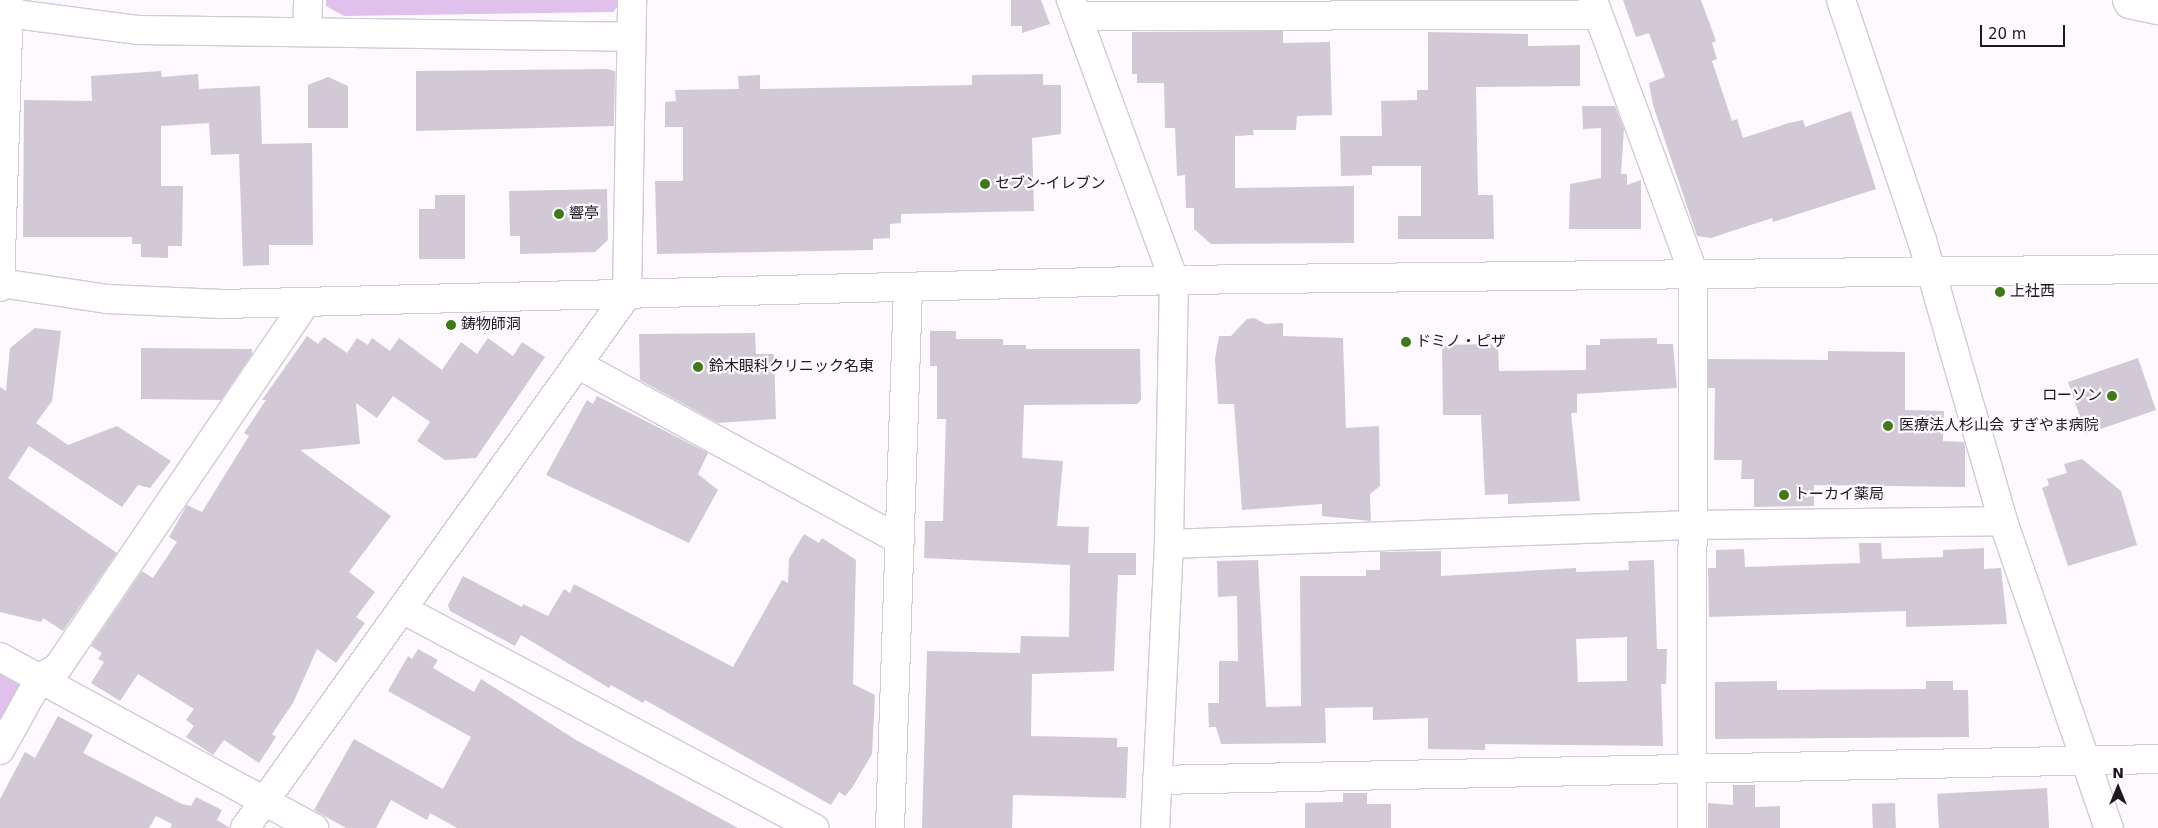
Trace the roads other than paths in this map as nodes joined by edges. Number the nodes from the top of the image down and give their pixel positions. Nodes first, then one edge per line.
1 (308, 0) edge
2 (632, 0) edge
3 (1841, 0) edge
4 (2127, 0) edge
5 (1595, 7) edge
6 (1074, 8) edge
7 (6, 9) edge
8 (2158, 10) edge
9 (307, 32) junction
10 (631, 37) junction
11 (2158, 269) edge
12 (1929, 271) junction
13 (1693, 272) junction
14 (1174, 280) junction
15 (1, 285) edge
16 (908, 287) junction
17 (627, 295) junction
18 (306, 302) junction
19 (577, 364) junction
20 (2003, 521) junction
21 (1691, 525) junction
22 (900, 540) junction
23 (1169, 544) junction
24 (402, 609) junction
25 (0, 657) edge
26 (40, 678) junction
27 (0, 750) edge
28 (2085, 759) junction
29 (2158, 759) edge
30 (1692, 766) junction
31 (1157, 780) junction
32 (264, 801) junction
33 (245, 828) edge
34 (314, 828) edge
35 (814, 828) edge
36 (890, 828) edge
37 (1154, 828) edge
38 (1692, 828) edge
39 (2108, 828) edge

1 - 9 street
2 - 10 street
3 - 12 street
4 - 8 street
5 - 6 street
5 - 13 street
6 - 14 street
7 - 9 street
7 - 15 street
9 - 10 street
10 - 17 street
11 - 12 street
12 - 13 street
12 - 20 street
13 - 14 street
13 - 21 street
14 - 16 street
14 - 23 street
15 - 18 street
16 - 17 street
16 - 22 street
17 - 18 street
17 - 19 street
18 - 26 street
19 - 22 street
19 - 24 street
20 - 21 street
20 - 28 street
21 - 23 street
21 - 30 street
22 - 36 street
23 - 31 street
24 - 32 street
24 - 35 street
25 - 26 street
26 - 27 street
26 - 32 street
28 - 29 street
28 - 30 street
28 - 39 street
30 - 31 street
30 - 38 street
31 - 37 street
32 - 33 street
32 - 34 street

